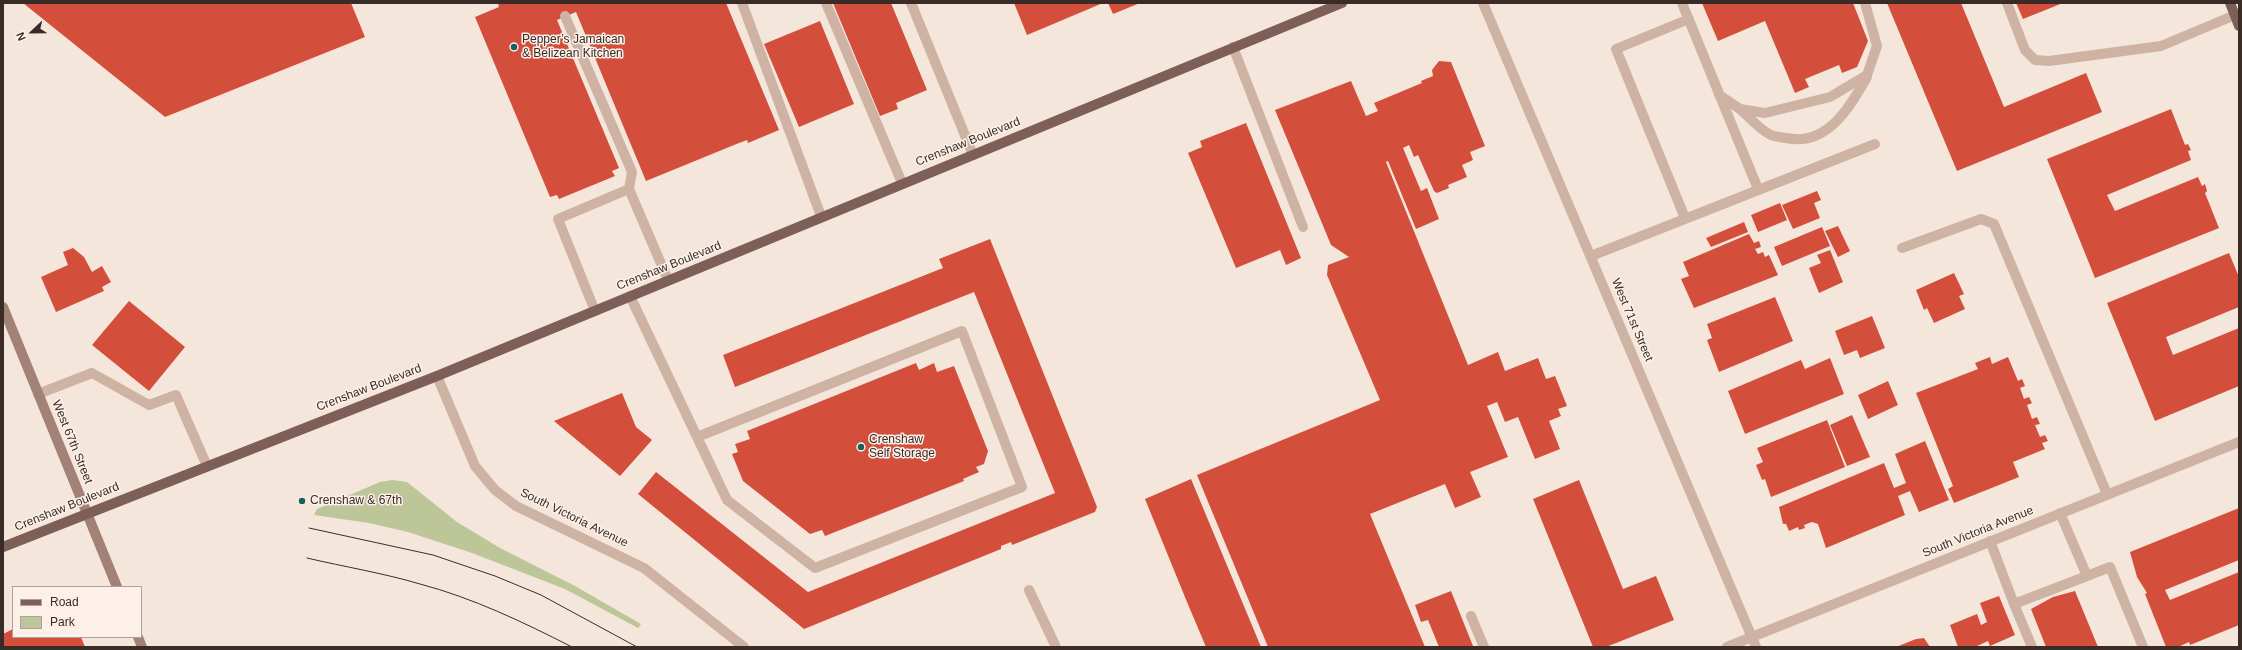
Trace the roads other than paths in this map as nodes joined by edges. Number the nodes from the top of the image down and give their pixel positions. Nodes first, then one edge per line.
1 (742, 3) edge
2 (826, 3) edge
3 (911, 3) edge
4 (1342, 3) edge
5 (1483, 3) edge
6 (1682, 3) edge
7 (1865, 3) edge
8 (2007, 3) edge
9 (2230, 3) edge
10 (2235, 15) junction
11 (565, 16) dead end
12 (1689, 19) junction
13 (2239, 26) edge
14 (1233, 47) junction
15 (1868, 76) junction
16 (1719, 95) junction
17 (1740, 109) junction
18 (1875, 144) dead end
19 (973, 155) junction
20 (902, 183) junction
21 (629, 189) junction
22 (1758, 189) junction
23 (821, 216) junction
24 (1685, 218) junction
25 (1303, 227) dead end
26 (1902, 248) dead end
27 (1591, 256) junction
28 (668, 280) junction
29 (630, 296) junction
30 (3, 307) edge
31 (595, 310) junction
32 (6, 324) edge
33 (437, 376) junction
34 (38, 394) junction
35 (697, 437) junction
36 (2239, 442) edge
37 (207, 466) junction
38 (2107, 494) junction
39 (87, 513) junction
40 (2060, 513) junction
41 (1990, 541) junction
42 (3, 547) edge
43 (2087, 576) junction
44 (117, 586) edge
45 (1029, 590) dead end
46 (2014, 604) junction
47 (1471, 616) dead end
48 (1752, 637) junction
49 (744, 647) edge
50 (1056, 647) edge
51 (1484, 647) edge
52 (1727, 647) edge
53 (1756, 647) edge
54 (2032, 647) edge
55 (2143, 647) edge

1 - 23 street
2 - 20 street
3 - 19 street
4 - 14 main road, Crenshaw Boulevard
5 - 27 street, West 71st Street
6 - 12 street
7 - 15 street
8 - 10 street
9 - 10 main road
10 - 13 main road
11 - 21 street
12 - 16 street
12 - 24 street
14 - 19 main road, Crenshaw Boulevard
14 - 25 street
15 - 17 street
15 - 17 street
16 - 17 street
16 - 22 street
18 - 22 street
19 - 20 main road, Crenshaw Boulevard
20 - 23 main road, Crenshaw Boulevard
21 - 28 street
21 - 31 street
22 - 24 street
23 - 28 main road, Crenshaw Boulevard
24 - 27 street
26 - 38 street
27 - 48 street, West 71st Street
28 - 29 main road, Crenshaw Boulevard
29 - 31 main road, Crenshaw Boulevard
29 - 35 street
30 - 32 street, West 67th Street
31 - 33 main road, Crenshaw Boulevard
32 - 34 street, West 67th Street
33 - 37 main road, Crenshaw Boulevard
33 - 49 street, South Victoria Avenue
34 - 37 street
34 - 39 street, West 67th Street
35 - 35 street
36 - 38 street, South Victoria Avenue
37 - 39 main road, Crenshaw Boulevard
38 - 40 street, South Victoria Avenue
39 - 42 main road, Crenshaw Boulevard
39 - 44 street, West 67th Street
40 - 41 street, South Victoria Avenue
40 - 43 street
41 - 46 street
41 - 48 street, South Victoria Avenue
43 - 46 street
43 - 55 street
45 - 50 street
46 - 54 street
47 - 51 street
48 - 52 street, South Victoria Avenue
48 - 53 street, West 71st Street

